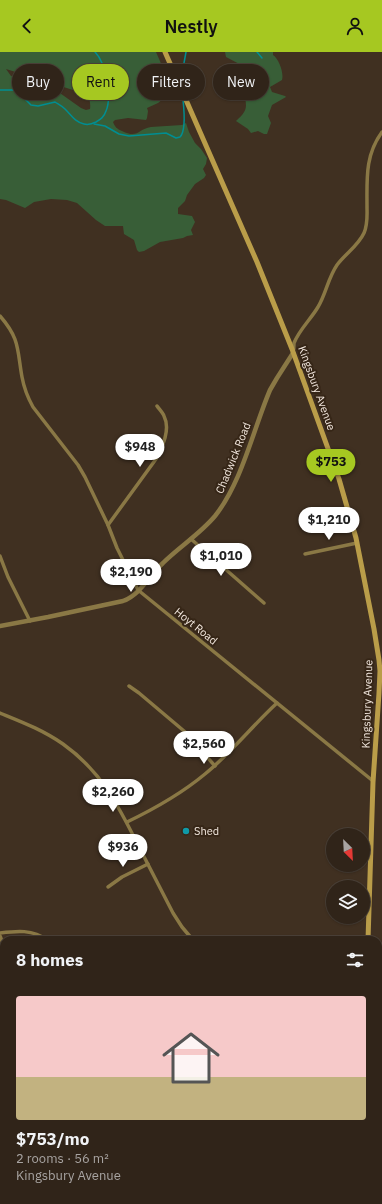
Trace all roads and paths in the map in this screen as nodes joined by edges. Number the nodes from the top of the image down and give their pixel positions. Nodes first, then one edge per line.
1 (165, 52) edge
2 (382, 132) edge
3 (0, 316) edge
4 (293, 353) junction
5 (157, 406) dead end
6 (108, 525) junction
7 (190, 539) junction
8 (357, 543) junction
9 (305, 554) dead end
10 (0, 556) edge
11 (138, 590) junction
12 (264, 603) dead end
13 (30, 621) junction
14 (0, 626) edge
15 (129, 686) dead end
16 (276, 703) junction
17 (380, 704) edge
18 (0, 713) edge
19 (214, 766) junction
20 (373, 781) junction
21 (127, 822) junction
22 (148, 864) junction
23 (108, 887) dead end
24 (0, 933) edge
25 (40, 936) edge
26 (190, 936) edge
27 (368, 936) edge

1 - 4 main road, Kingsbury Avenue
2 - 4 street
3 - 6 street, Hoyt Road
4 - 7 street, Chadwick Road
4 - 8 main road, Kingsbury Avenue
5 - 6 street
6 - 11 street, Hoyt Road
7 - 11 street, Chadwick Road
7 - 12 street
8 - 9 street
8 - 17 main road, Kingsbury Avenue
10 - 13 street
11 - 13 street, Chadwick Road
11 - 16 street, Hoyt Road
13 - 14 street, Chadwick Road
15 - 19 street
16 - 19 street
16 - 20 street, Hoyt Road
17 - 20 main road, Kingsbury Avenue
18 - 21 street
19 - 21 street
20 - 27 main road, Kingsbury Avenue
21 - 22 street
22 - 23 street
22 - 26 street
24 - 25 street

